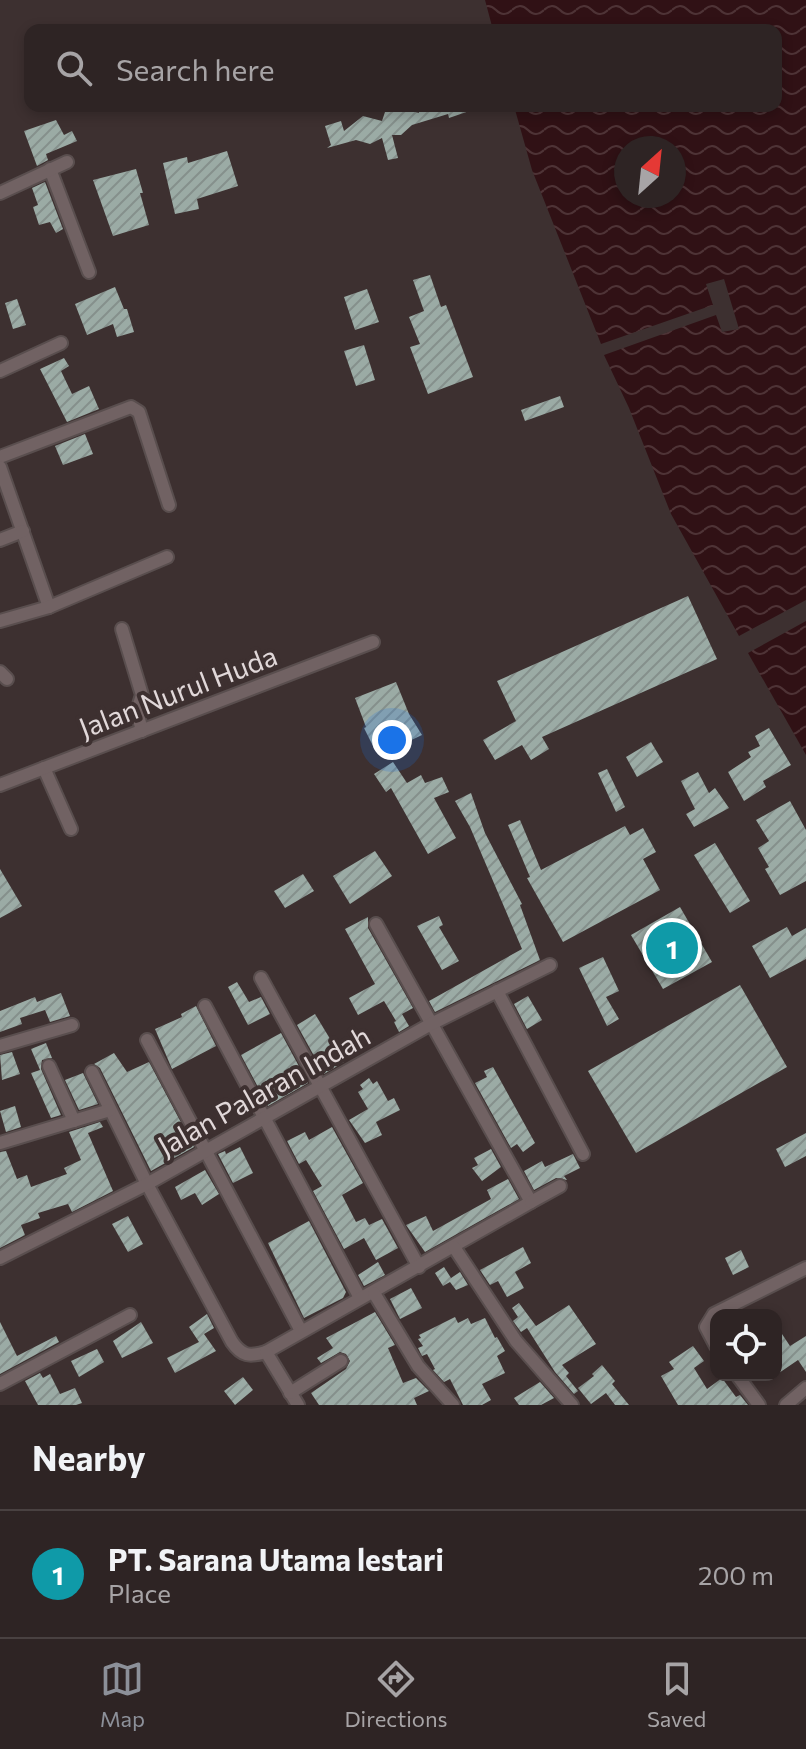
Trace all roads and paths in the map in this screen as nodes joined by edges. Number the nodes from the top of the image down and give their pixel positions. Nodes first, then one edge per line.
1 (67, 162) dead end
2 (50, 169) junction
3 (0, 193) edge
4 (89, 272) dead end
5 (61, 343) dead end
6 (0, 371) edge
7 (0, 457) edge
8 (0, 467) edge
9 (169, 505) dead end
10 (23, 531) junction
11 (0, 540) edge
12 (167, 557) dead end
13 (49, 607) junction
14 (0, 621) edge
15 (122, 629) dead end
16 (373, 642) dead end
17 (142, 731) junction
18 (44, 768) junction
19 (0, 785) edge
20 (71, 829) dead end
21 (376, 924) dead end
22 (550, 965) dead end
23 (261, 978) dead end
24 (497, 991) junction
25 (205, 1006) dead end
26 (431, 1024) junction
27 (72, 1025) dead end
28 (147, 1040) dead end
29 (0, 1046) edge
30 (49, 1066) dead end
31 (92, 1072) dead end
32 (321, 1088) junction
33 (110, 1110) junction
34 (264, 1118) junction
35 (74, 1121) junction
36 (0, 1143) edge
37 (208, 1151) junction
38 (583, 1154) dead end
39 (147, 1184) junction
40 (560, 1186) dead end
41 (531, 1202) junction
42 (454, 1247) junction
43 (0, 1258) edge
44 (419, 1267) junction
45 (806, 1268) edge
46 (374, 1293) junction
47 (360, 1298) junction
48 (724, 1309) edge
49 (130, 1315) dead end
50 (301, 1331) junction
51 (266, 1352) junction
52 (341, 1361) dead end
53 (741, 1381) edge
54 (0, 1384) edge
55 (806, 1388) edge
56 (290, 1393) junction
57 (566, 1403) edge
58 (298, 1405) edge
59 (453, 1405) edge
60 (759, 1405) edge
61 (786, 1405) edge

1 - 2 street
2 - 3 street
2 - 4 street
5 - 6 street
7 - 9 street
8 - 10 street
10 - 11 street
10 - 13 street
12 - 13 street
13 - 14 street
15 - 17 street
16 - 17 street, Jalan Nurul Huda
17 - 18 street, Jalan Nurul Huda
18 - 19 street, Jalan Nurul Huda
18 - 20 street
21 - 26 street
22 - 24 street, Jalan Palaran Indah
23 - 32 street
24 - 26 street, Jalan Palaran Indah
24 - 38 street
25 - 34 street
26 - 32 street, Jalan Palaran Indah
26 - 41 street
27 - 29 street
28 - 37 street
30 - 35 street
31 - 33 street
32 - 34 street, Jalan Palaran Indah
32 - 44 street
33 - 35 street
33 - 39 street
34 - 37 street, Jalan Palaran Indah
34 - 47 street
35 - 36 street
37 - 39 street, Jalan Palaran Indah
37 - 50 street
39 - 43 street, Jalan Palaran Indah
39 - 51 street
40 - 41 street
41 - 42 street
42 - 44 street
42 - 57 street
44 - 46 street
45 - 48 street
46 - 47 street
46 - 59 street
47 - 50 street
49 - 54 street
50 - 51 street
51 - 56 street
52 - 56 street
53 - 60 street
55 - 61 street
56 - 58 street

